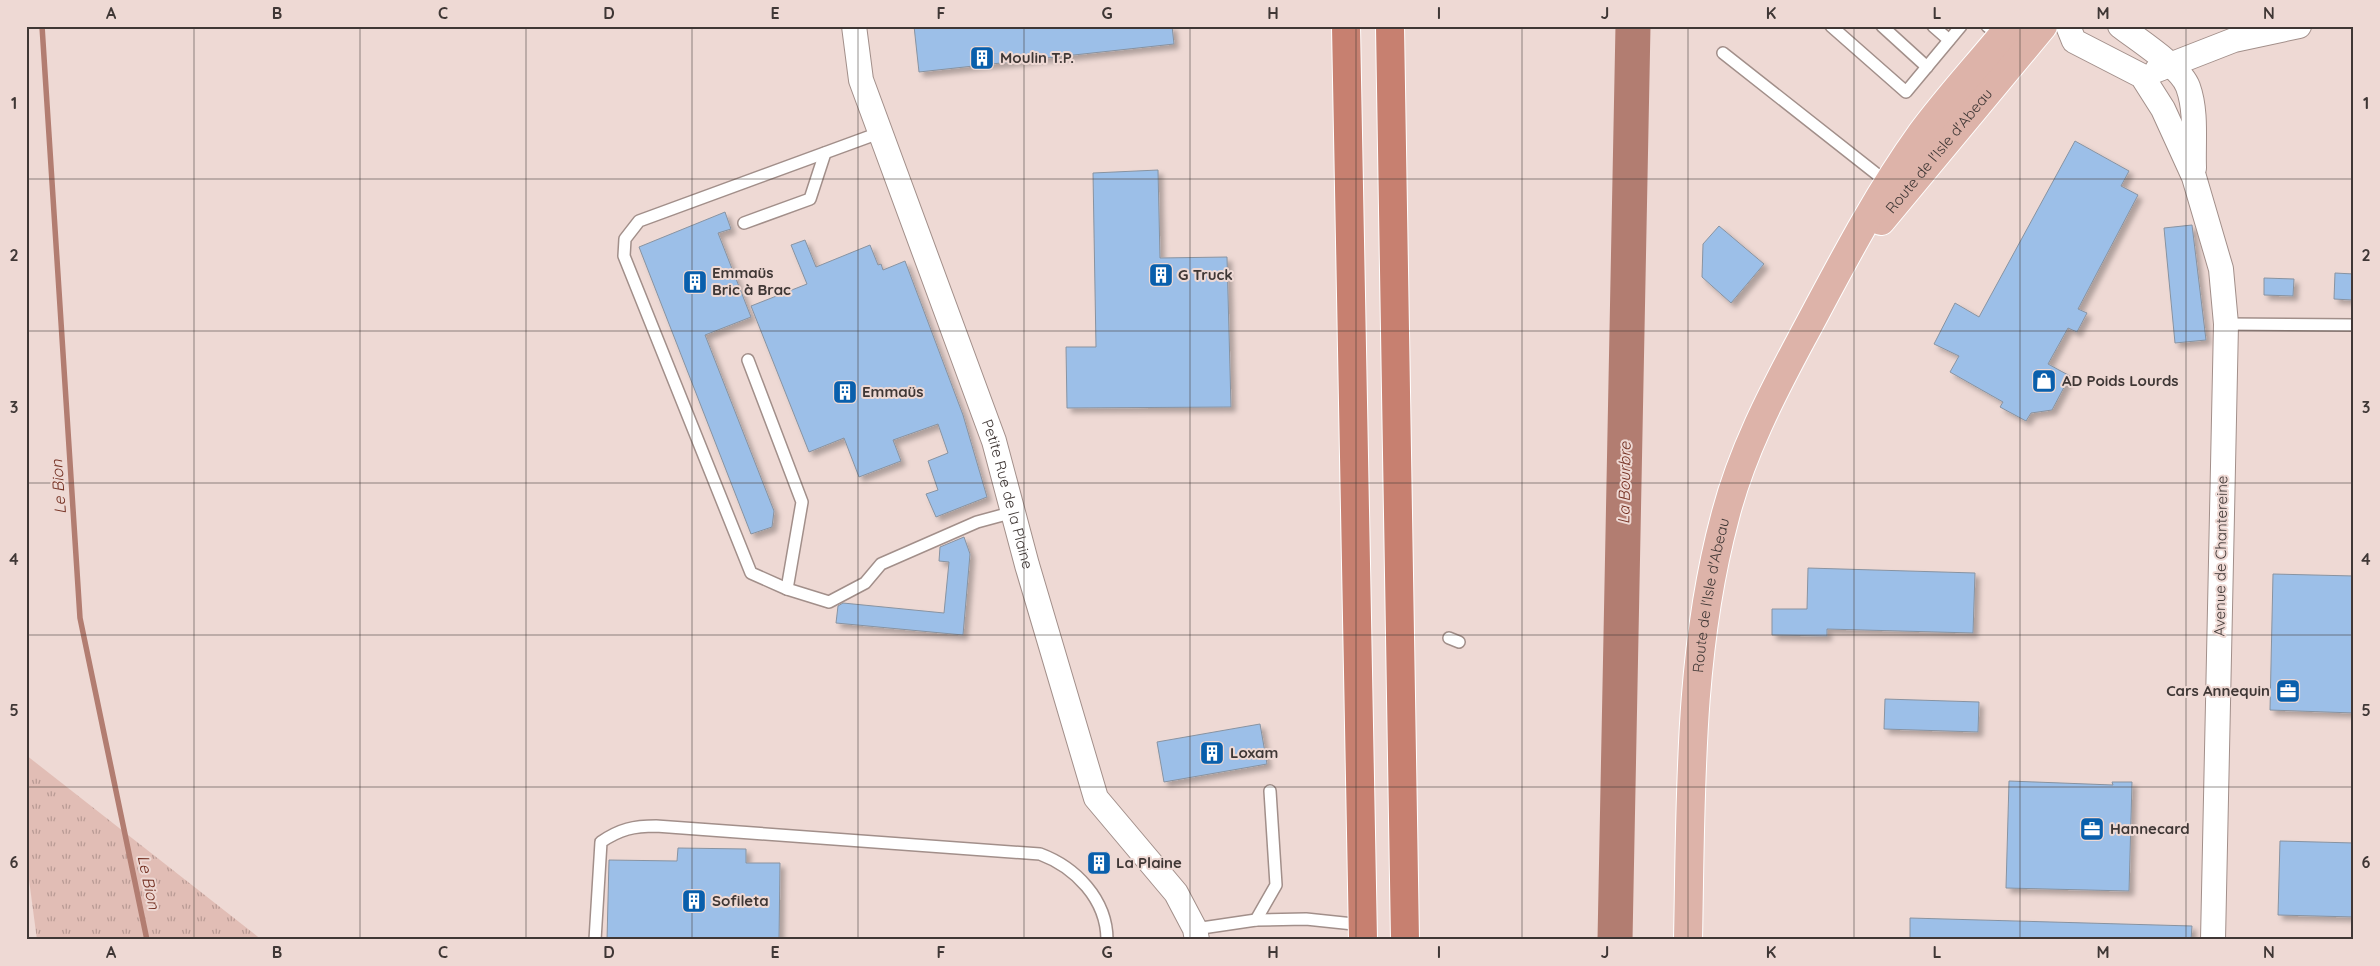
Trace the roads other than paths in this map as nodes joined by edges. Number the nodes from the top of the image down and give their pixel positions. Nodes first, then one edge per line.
1 (854, 26) edge
2 (1346, 26) edge
3 (1390, 26) edge
4 (1831, 26) edge
5 (1882, 26) edge
6 (1934, 26) edge
7 (1960, 26) edge
8 (2043, 26) edge
9 (2120, 26) edge
10 (2299, 26) edge
11 (2071, 34) edge
12 (2005, 36) edge
13 (1949, 40) junction
14 (1723, 53) dead end
15 (2171, 65) junction
16 (1927, 66) junction
17 (2142, 76) junction
18 (879, 133) junction
19 (824, 153) junction
20 (2194, 177) junction
21 (1897, 188) junction
22 (744, 223) dead end
23 (2226, 324) junction
24 (2354, 324) edge
25 (748, 360) dead end
26 (1014, 512) junction
27 (787, 589) junction
28 (1270, 791) dead end
29 (1256, 920) junction
30 (1363, 933) edge
31 (1196, 935) edge
32 (595, 940) edge
33 (1108, 940) edge
34 (1405, 940) edge
35 (1688, 940) edge
36 (2213, 940) edge

1 - 18 street, Petite Rue de la Plaine
2 - 30 highway
3 - 34 highway
4 - 16 lane
5 - 16 lane
6 - 13 lane
7 - 13 lane
8 - 12 main road, Route de l'Isle d'Abeau
9 - 15 street, Avenue de Chantereine
10 - 15 street
11 - 12 street
11 - 17 street
12 - 21 main road, Route de l'Isle d'Abeau
13 - 16 lane
14 - 21 lane
15 - 17 street
15 - 20 street, Avenue de Chantereine
17 - 20 street, Avenue de Chantereine
18 - 19 lane
18 - 26 street, Petite Rue de la Plaine
19 - 22 lane
19 - 27 lane
20 - 23 street, Avenue de Chantereine
21 - 35 main road, Route de l'Isle d'Abeau
23 - 24 lane
23 - 36 street, Avenue de Chantereine
25 - 27 lane
26 - 27 lane
26 - 31 street, Petite Rue de la Plaine
28 - 29 lane
29 - 30 lane
29 - 31 lane
32 - 33 lane

